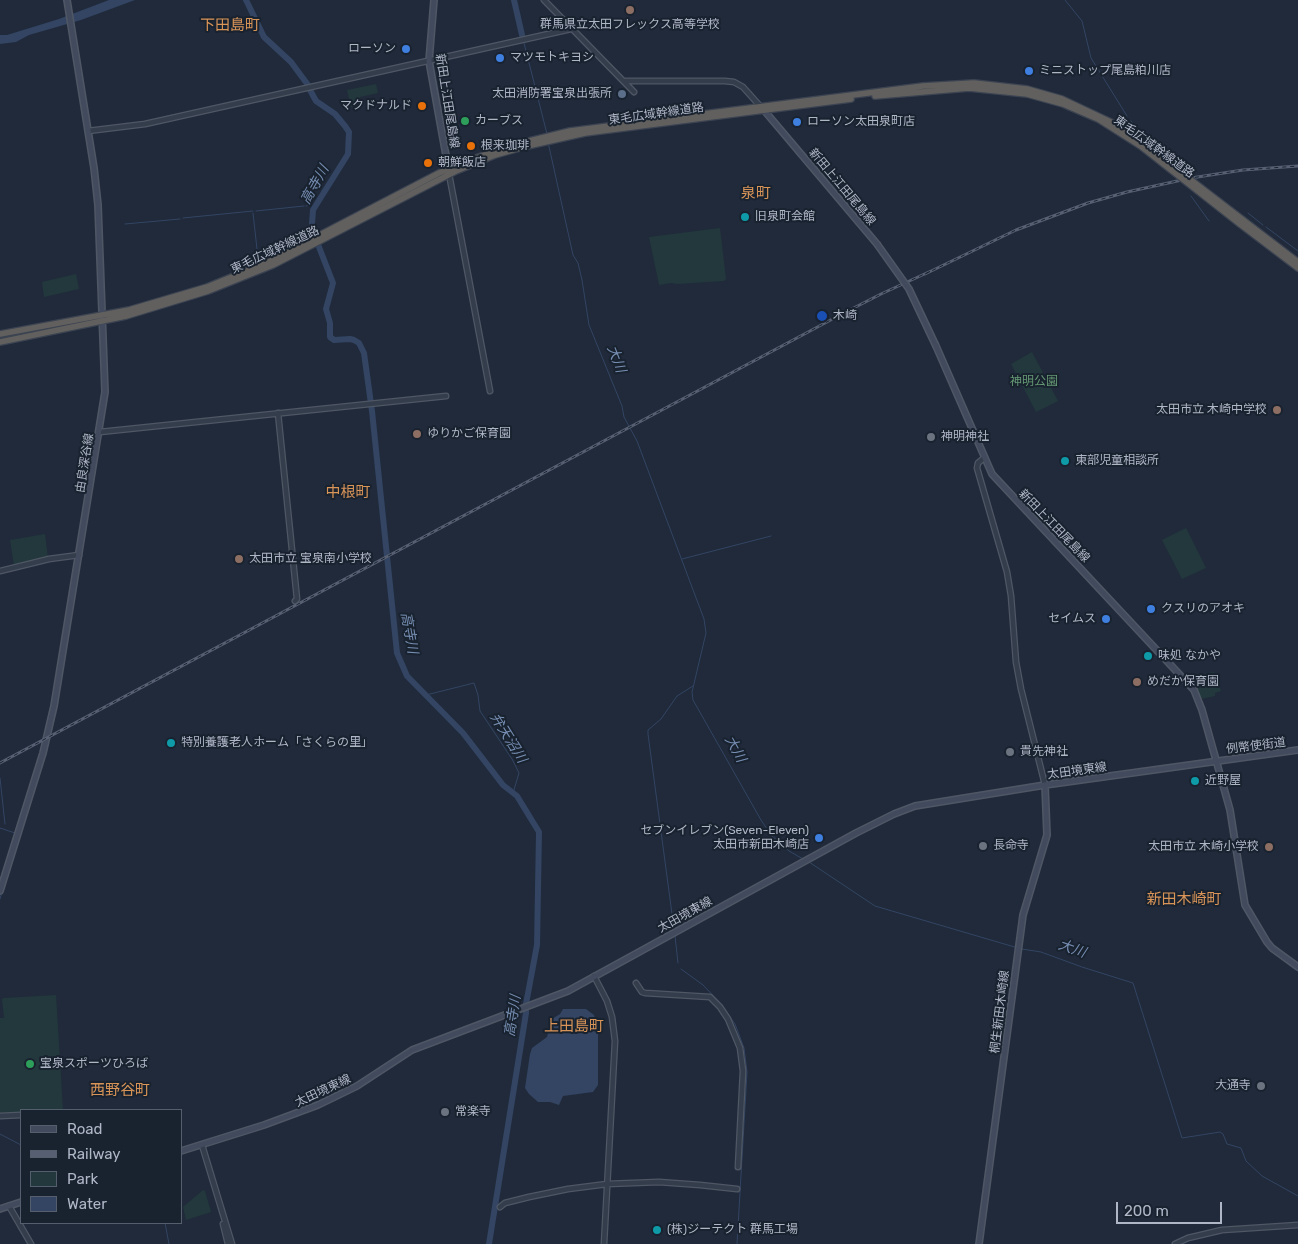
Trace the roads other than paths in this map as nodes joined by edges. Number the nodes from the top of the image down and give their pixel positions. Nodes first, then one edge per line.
1 (67, 0) edge
2 (434, 0) edge
3 (544, 0) edge
4 (571, 29) junction
5 (429, 61) junction
6 (624, 81) junction
7 (646, 81) junction
8 (900, 89) junction
9 (924, 91) junction
10 (760, 106) junction
11 (765, 111) junction
12 (88, 131) junction
13 (553, 137) junction
14 (1143, 146) junction
15 (449, 172) junction
16 (1241, 222) junction
17 (1298, 262) edge
18 (1298, 268) edge
19 (102, 318) junction
20 (0, 334) edge
21 (0, 342) edge
22 (490, 391) dead end
23 (446, 396) dead end
24 (278, 413) junction
25 (100, 432) junction
26 (984, 458) junction
27 (80, 555) junction
28 (0, 571) edge
29 (295, 601) dead end
30 (1298, 750) edge
31 (1217, 761) junction
32 (1045, 785) junction
33 (0, 891) edge
34 (1298, 967) edge
35 (594, 976) junction
36 (636, 983) dead end
37 (20, 1115) edge
38 (0, 1116) edge
39 (202, 1145) junction
40 (182, 1151) edge
41 (738, 1167) dead end
42 (214, 1183) junction
43 (607, 1184) junction
44 (737, 1189) dead end
45 (20, 1202) edge
46 (9, 1206) junction
47 (500, 1207) dead end
48 (0, 1209) edge
49 (1298, 1225) edge
50 (31, 1244) edge
51 (228, 1244) edge
52 (232, 1244) edge
53 (604, 1244) edge
54 (979, 1244) edge
55 (1175, 1244) edge

1 - 12 main road, 由良深谷線
2 - 5 main road, 新田上江田尾島線
3 - 4 street
4 - 5 street
4 - 6 street
5 - 12 street
5 - 15 main road, 新田上江田尾島線
6 - 7 street
6 - 7 street
7 - 10 street
8 - 9 highway
8 - 10 highway, 東毛広域幹線道路
8 - 14 highway, 東毛広域幹線道路
9 - 11 highway, 東毛広域幹線道路
9 - 14 highway, 東毛広域幹線道路
10 - 11 main road, 新田上江田尾島線
10 - 13 highway, 東毛広域幹線道路
11 - 13 highway, 東毛広域幹線道路
11 - 26 main road, 新田上江田尾島線, bridge
12 - 19 main road, 由良深谷線
13 - 15 highway, 東毛広域幹線道路
14 - 16 highway, 東毛広域幹線道路, bridge
15 - 19 highway, 東毛広域幹線道路
15 - 22 street
16 - 17 highway, 東毛広域幹線道路
16 - 18 highway, 東毛広域幹線道路
19 - 20 highway, 東毛広域幹線道路
19 - 21 highway, 東毛広域幹線道路
19 - 25 main road, 由良深谷線
23 - 24 street
24 - 25 street
24 - 29 street
25 - 27 main road, 由良深谷線
26 - 31 main road, 新田上江田尾島線
26 - 32 street
27 - 28 street
27 - 33 main road, 由良深谷線
30 - 31 main road, 例幣使街道
31 - 32 main road, 太田境東線
31 - 34 main road, 新田上江田尾島線
32 - 35 main road, 太田境東線
32 - 54 main road, 桐生新田木崎線
35 - 39 main road, 太田境東線
35 - 43 street
36 - 41 street
37 - 38 street
39 - 40 main road, 太田境東線
39 - 42 street
42 - 51 street
42 - 52 street
43 - 44 street
43 - 47 street
43 - 53 street
45 - 46 main road
46 - 48 main road
46 - 50 street
49 - 55 street

